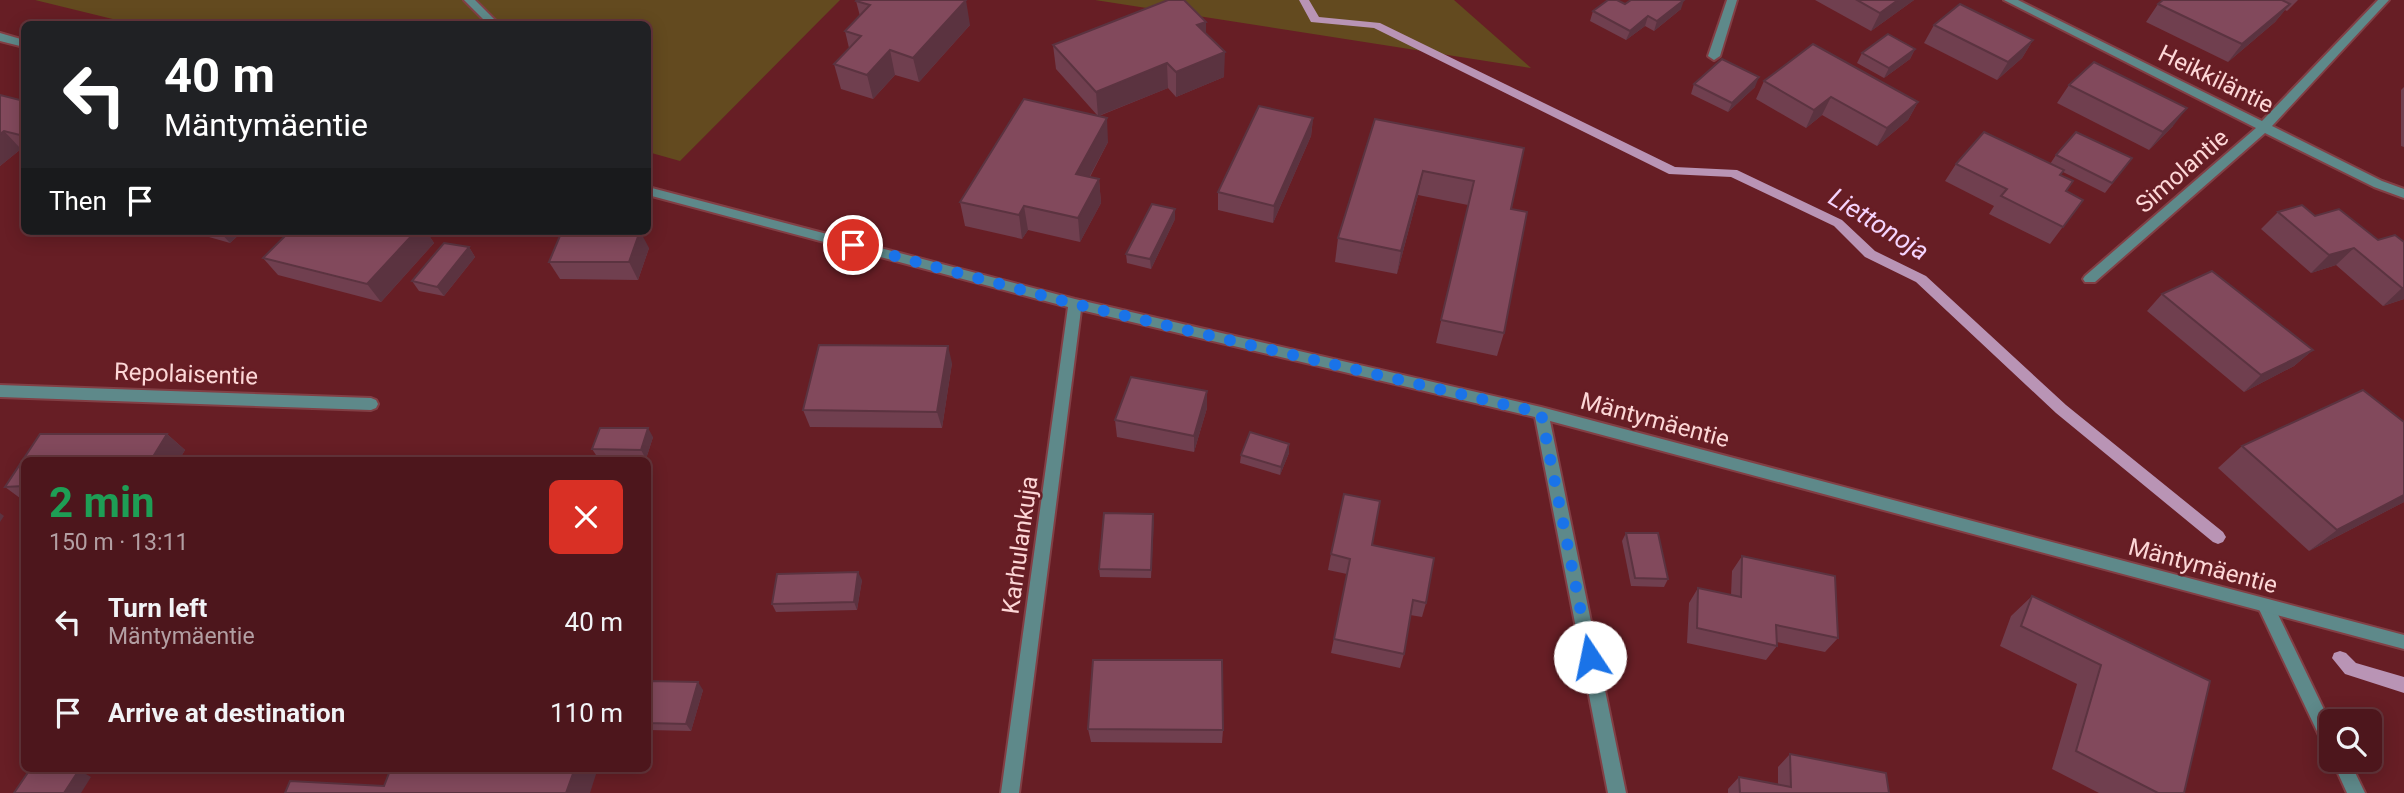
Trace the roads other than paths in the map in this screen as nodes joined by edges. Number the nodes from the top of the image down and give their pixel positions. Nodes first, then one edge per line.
1 (469, 0) edge
2 (1732, 0) edge
3 (2009, 0) edge
4 (2384, 0) edge
5 (491, 21) edge
6 (0, 37) edge
7 (21, 43) edge
8 (1714, 56) dead end
9 (2264, 127) junction
10 (651, 192) edge
11 (2404, 194) edge
12 (2090, 279) dead end
13 (1075, 304) junction
14 (0, 390) edge
15 (371, 404) dead end
16 (1541, 413) junction
17 (2266, 607) junction
18 (2404, 642) edge
19 (2319, 717) edge
20 (2346, 772) edge
21 (1010, 793) edge
22 (1617, 793) edge
23 (2356, 793) edge

1 - 5 street
2 - 8 street
3 - 9 street, Heikkiläntie
4 - 9 street, Simolantie
6 - 7 street
9 - 11 street, Heikkiläntie
9 - 12 street, Simolantie
10 - 13 street, Mäntymäentie
13 - 16 street, Mäntymäentie
13 - 21 street, Karhulankuja
14 - 15 street, Repolaisentie
16 - 17 street, Mäntymäentie
16 - 22 street
17 - 18 street, Mäntymäentie
17 - 19 street
20 - 23 street

